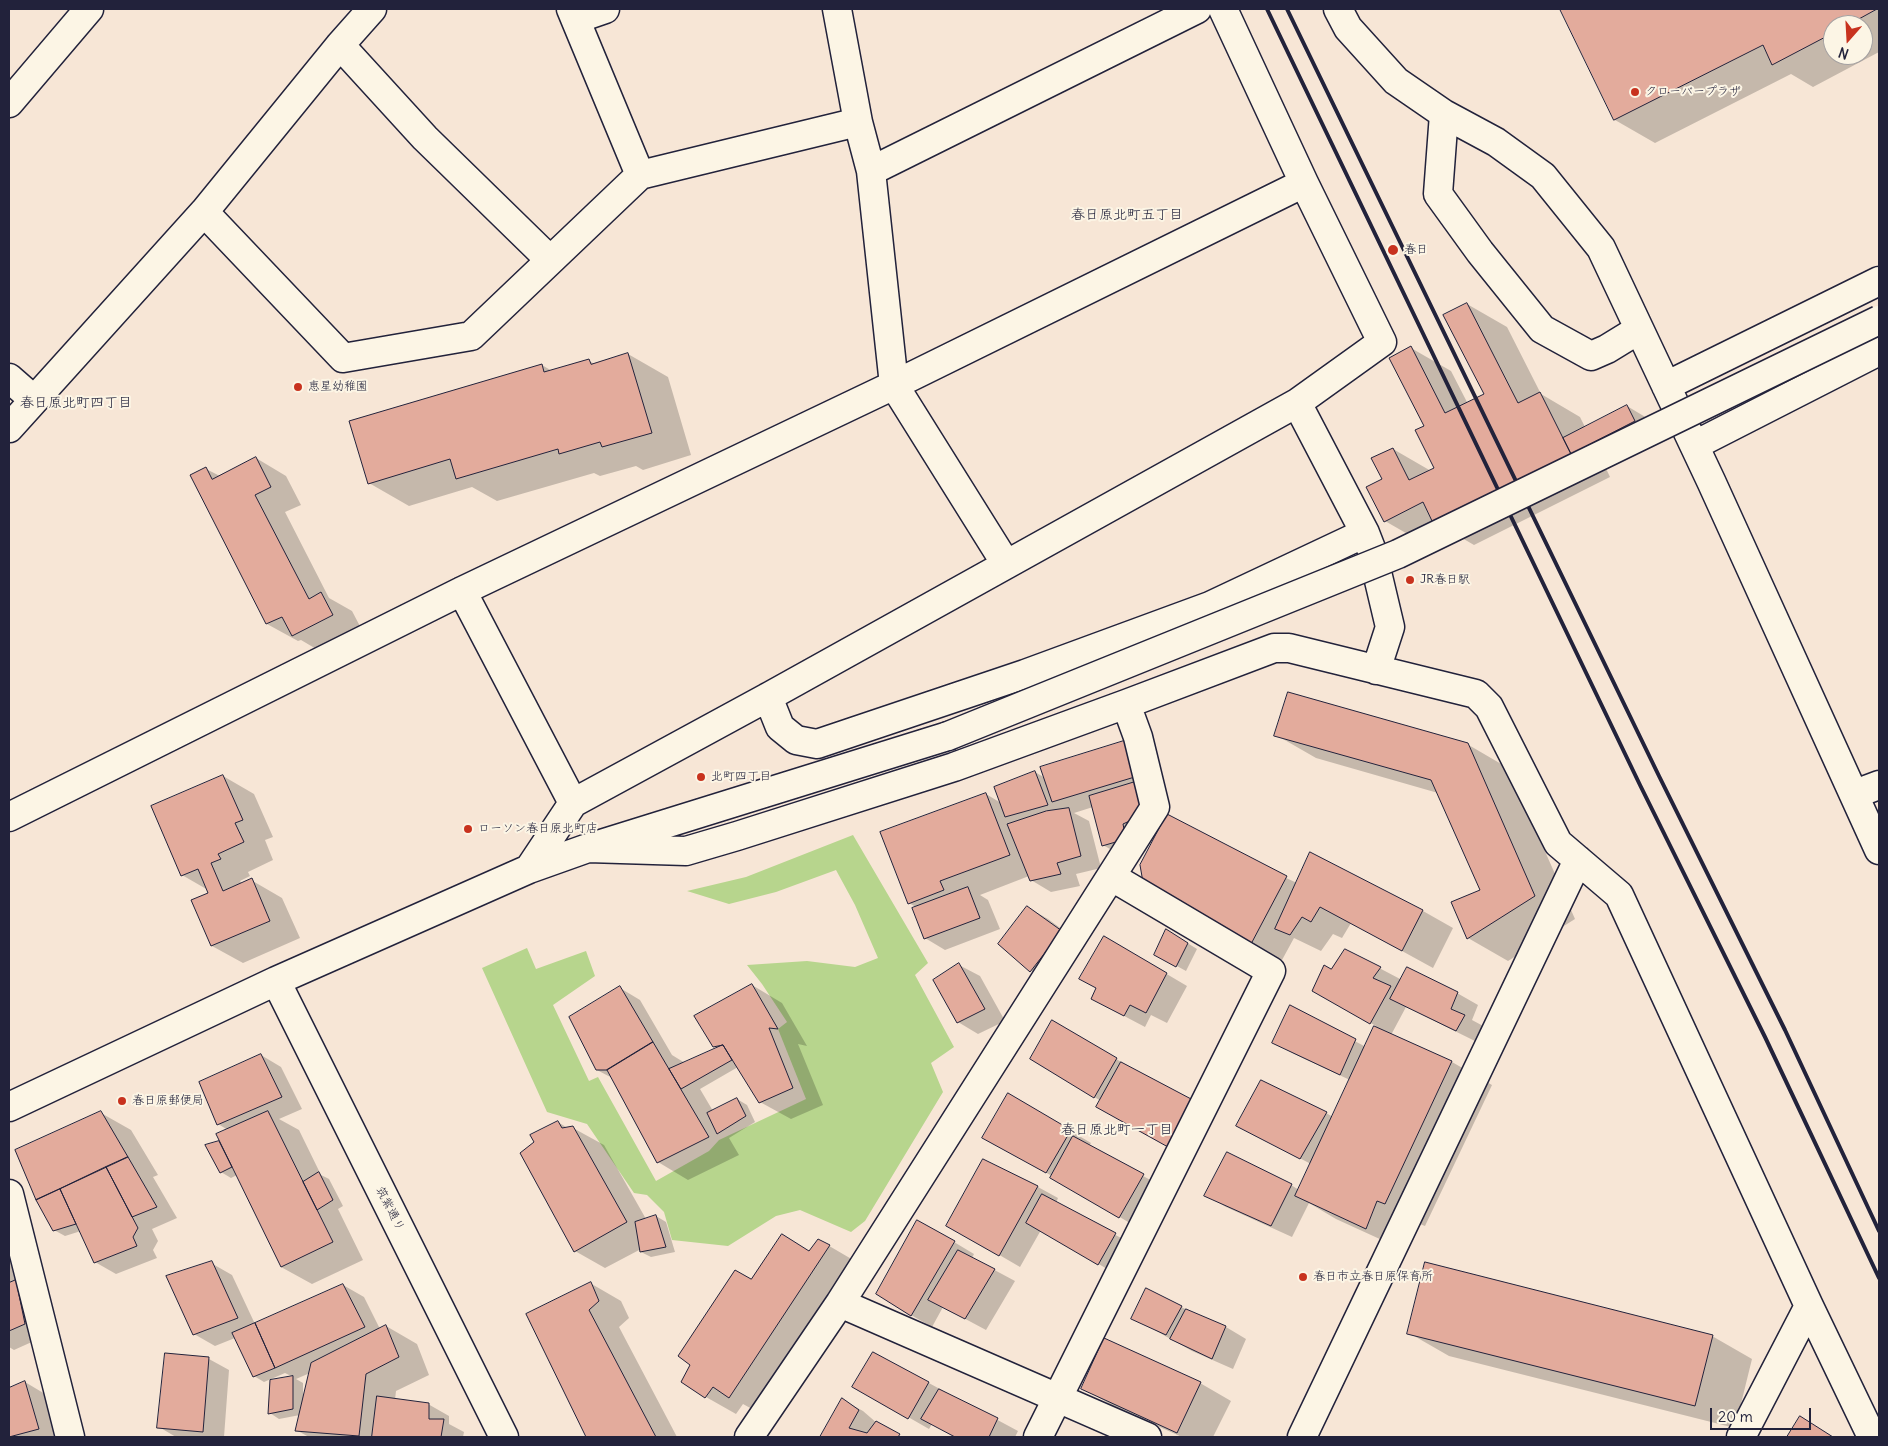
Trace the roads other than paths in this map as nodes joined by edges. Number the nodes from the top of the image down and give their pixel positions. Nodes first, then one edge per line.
1 (88, 9) edge
2 (372, 9) edge
3 (605, 9) edge
4 (837, 9) edge
5 (1197, 9) edge
6 (1223, 9) edge
7 (1338, 9) edge
8 (574, 14) edge
9 (340, 45) junction
10 (9, 103) edge
11 (1444, 114) junction
12 (858, 122) junction
13 (871, 170) junction
14 (640, 175) junction
15 (1304, 183) junction
16 (204, 212) junction
17 (550, 260) junction
18 (1879, 281) edge
19 (1879, 320) edge
20 (1638, 330) junction
21 (1879, 351) edge
22 (9, 378) edge
23 (894, 384) junction
24 (1666, 386) junction
25 (33, 399) junction
26 (1296, 402) junction
27 (9, 428) edge
28 (1695, 445) junction
29 (1365, 533) junction
30 (1006, 564) junction
31 (462, 591) junction
32 (1210, 606) junction
33 (1232, 664) junction
34 (1376, 670) junction
35 (768, 697) junction
36 (1126, 704) junction
37 (1867, 790) edge
38 (573, 804) junction
39 (9, 817) edge
40 (588, 848) junction
41 (1879, 850) edge
42 (1578, 860) junction
43 (529, 869) junction
44 (1112, 877) junction
45 (276, 981) junction
46 (9, 1108) edge
47 (9, 1194) edge
48 (840, 1303) junction
49 (1809, 1306) junction
50 (1057, 1398) junction
51 (70, 1437) edge
52 (504, 1437) edge
53 (749, 1437) edge
54 (1038, 1437) edge
55 (1147, 1437) edge
56 (1302, 1437) edge
57 (1741, 1437) edge
58 (1872, 1437) edge

1 - 10 street
2 - 9 street
3 - 8 street
4 - 12 street
5 - 13 street
6 - 15 street
7 - 11 street
8 - 14 street
9 - 16 street
9 - 17 street
11 - 20 street
11 - 20 street
12 - 13 street
12 - 14 street
13 - 23 street
14 - 17 street
15 - 23 street
15 - 26 street
16 - 17 street
16 - 25 street
18 - 24 street
19 - 40 street, bridge
20 - 24 street
21 - 28 street
22 - 25 street
23 - 30 street
23 - 31 street
24 - 28 street
25 - 27 street
26 - 29 street
26 - 30 street
28 - 37 street
29 - 32 street
29 - 34 street
30 - 35 street
31 - 38 street
31 - 39 street
32 - 33 street
32 - 35 street
33 - 34 street
33 - 36 street
34 - 42 street
35 - 38 street
36 - 40 street
36 - 44 street
37 - 41 street
38 - 43 street
40 - 43 street
42 - 49 street
42 - 56 street
43 - 45 street
44 - 48 street
44 - 50 street
45 - 46 street
45 - 52 street, 筑紫通り
47 - 51 street
48 - 50 street
48 - 53 street
49 - 57 street
49 - 58 street
50 - 54 street
50 - 55 street

